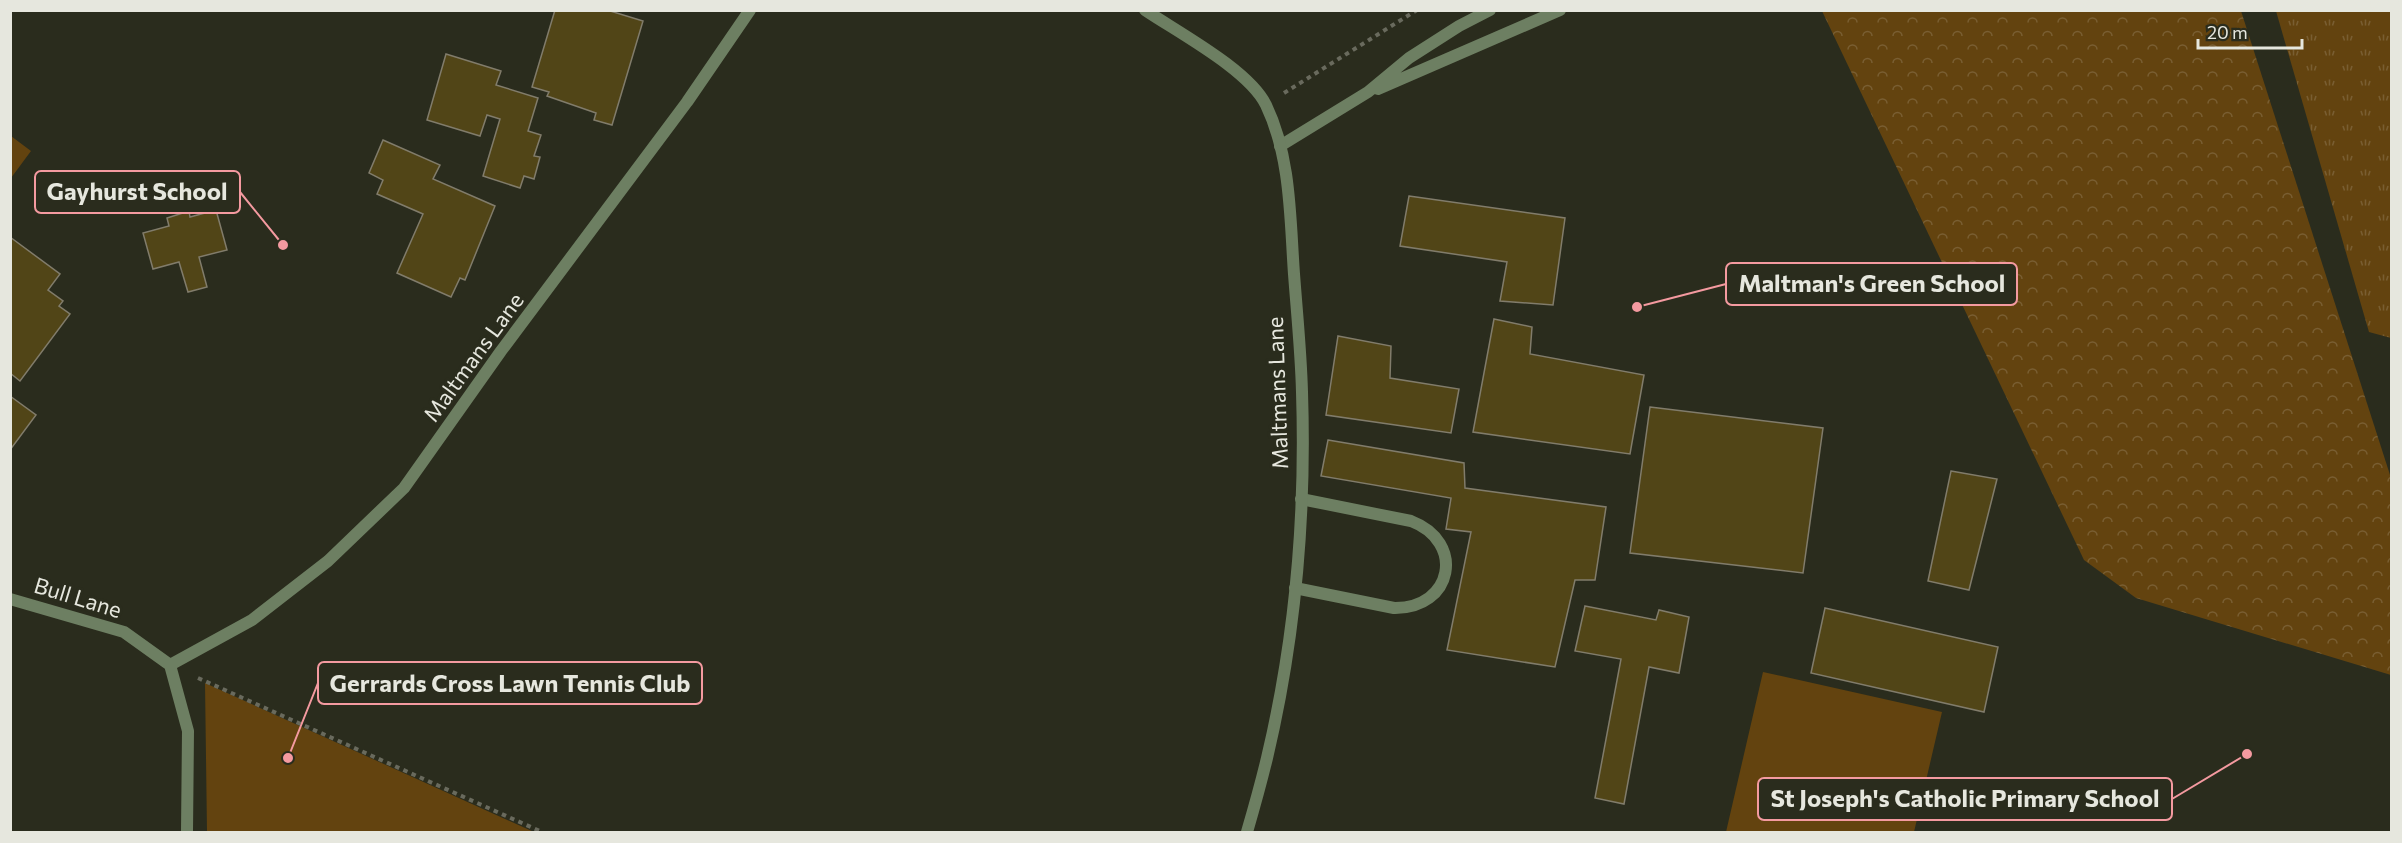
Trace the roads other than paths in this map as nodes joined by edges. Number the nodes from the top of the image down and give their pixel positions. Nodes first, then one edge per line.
1 (750, 10) edge
2 (1145, 10) edge
3 (1490, 10) edge
4 (1560, 10) edge
5 (1368, 92) junction
6 (1280, 146) junction
7 (1300, 499) junction
8 (1295, 588) junction
9 (10, 599) edge
10 (170, 665) junction
11 (186, 832) edge
12 (1247, 832) edge

1 - 10 street, Maltmans Lane
2 - 6 street, Maltmans Lane
3 - 5 street
4 - 5 street
5 - 6 street
6 - 7 street, Maltmans Lane
7 - 8 street, Maltmans Lane
7 - 8 street
8 - 12 street, Maltmans Lane
9 - 10 street, Bull Lane
10 - 11 street

